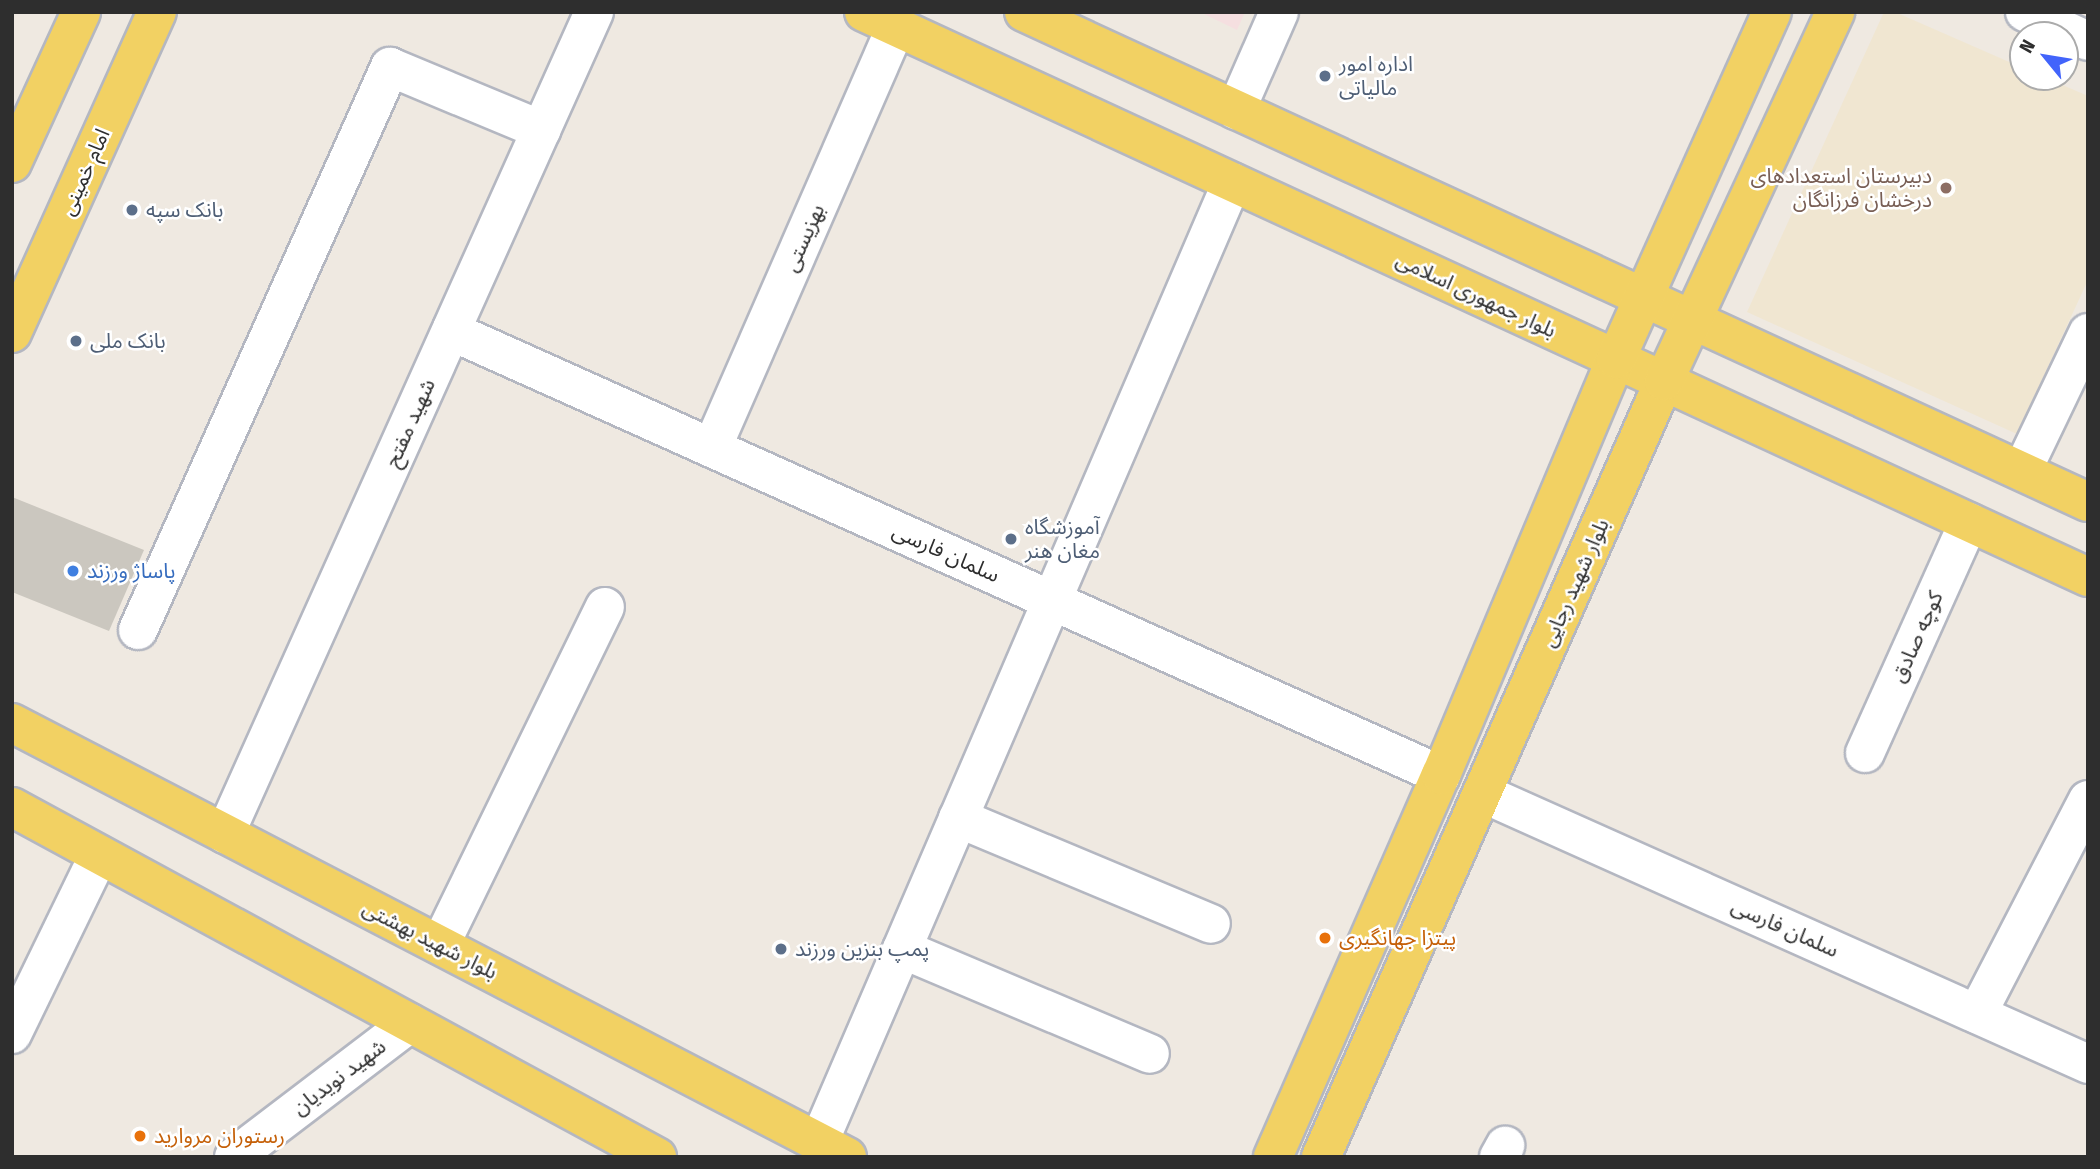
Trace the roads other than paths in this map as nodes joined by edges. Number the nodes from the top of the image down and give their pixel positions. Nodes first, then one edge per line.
1 (81, 12) edge
2 (157, 12) edge
3 (594, 12) edge
4 (1024, 12) edge
5 (1279, 12) edge
6 (1772, 12) edge
7 (1835, 12) edge
8 (2025, 12) edge
9 (888, 17) edge
10 (2088, 41) edge
11 (1236, 110) junction
12 (541, 130) junction
13 (12, 163) edge
14 (1232, 183) junction
15 (1644, 298) junction
16 (1693, 320) junction
17 (451, 331) junction
18 (12, 332) edge
19 (2088, 333) edge
20 (1616, 359) junction
21 (1664, 381) junction
22 (712, 448) junction
23 (2022, 471) junction
24 (2088, 502) edge
25 (1969, 522) junction
26 (2088, 577) edge
27 (1052, 601) junction
28 (605, 607) dead end
29 (138, 630) dead end
30 (12, 723) edge
31 (1865, 752) dead end
32 (1441, 775) junction
33 (1482, 793) junction
34 (2088, 800) edge
35 (12, 807) edge
36 (958, 818) junction
37 (225, 834) junction
38 (99, 855) junction
39 (1211, 924) dead end
40 (440, 945) junction
41 (902, 949) junction
42 (1978, 1014) junction
43 (410, 1023) junction
44 (12, 1034) edge
45 (1150, 1054) dead end
46 (2088, 1064) edge
47 (833, 1149) edge
48 (234, 1157) edge
49 (657, 1157) edge
50 (1273, 1157) edge
51 (1321, 1157) edge

1 - 13 main road
2 - 18 main road, امام خمینی
3 - 12 street, شهید مفتح
4 - 11 main road
5 - 11 street
6 - 15 main road
7 - 16 main road, بلوار شهید رجایی
8 - 10 street
9 - 14 main road, بلوار جمهوری اسلامی
9 - 22 street, بهزیستی
11 - 15 main road
12 - 17 street, شهید مفتح
12 - 29 street
14 - 20 main road, بلوار جمهوری اسلامی
14 - 27 street
15 - 16 main road
15 - 20 main road
16 - 21 main road, بلوار شهید رجایی
16 - 23 main road
17 - 22 street, سلمان فارسی
17 - 37 street, شهید مفتح
19 - 23 street
20 - 21 main road, بلوار جمهوری اسلامی
20 - 32 main road
21 - 25 main road, بلوار جمهوری اسلامی
21 - 33 main road, بلوار شهید رجایی
22 - 27 street, سلمان فارسی
23 - 24 main road
25 - 26 main road, بلوار جمهوری اسلامی
25 - 31 street, کوچه صادق
27 - 32 street, سلمان فارسی
27 - 36 street
28 - 40 street
30 - 37 main road, بلوار شهید بهشتی
32 - 50 main road
33 - 42 street, سلمان فارسی
33 - 51 main road, بلوار شهید رجایی
34 - 42 street
35 - 38 main road
36 - 39 street
36 - 41 street
37 - 40 main road, بلوار شهید بهشتی
38 - 43 main road
38 - 44 street
40 - 47 main road, بلوار شهید بهشتی
41 - 45 street
41 - 47 street
42 - 46 street, سلمان فارسی
43 - 48 street, شهید نویدیان
43 - 49 main road

